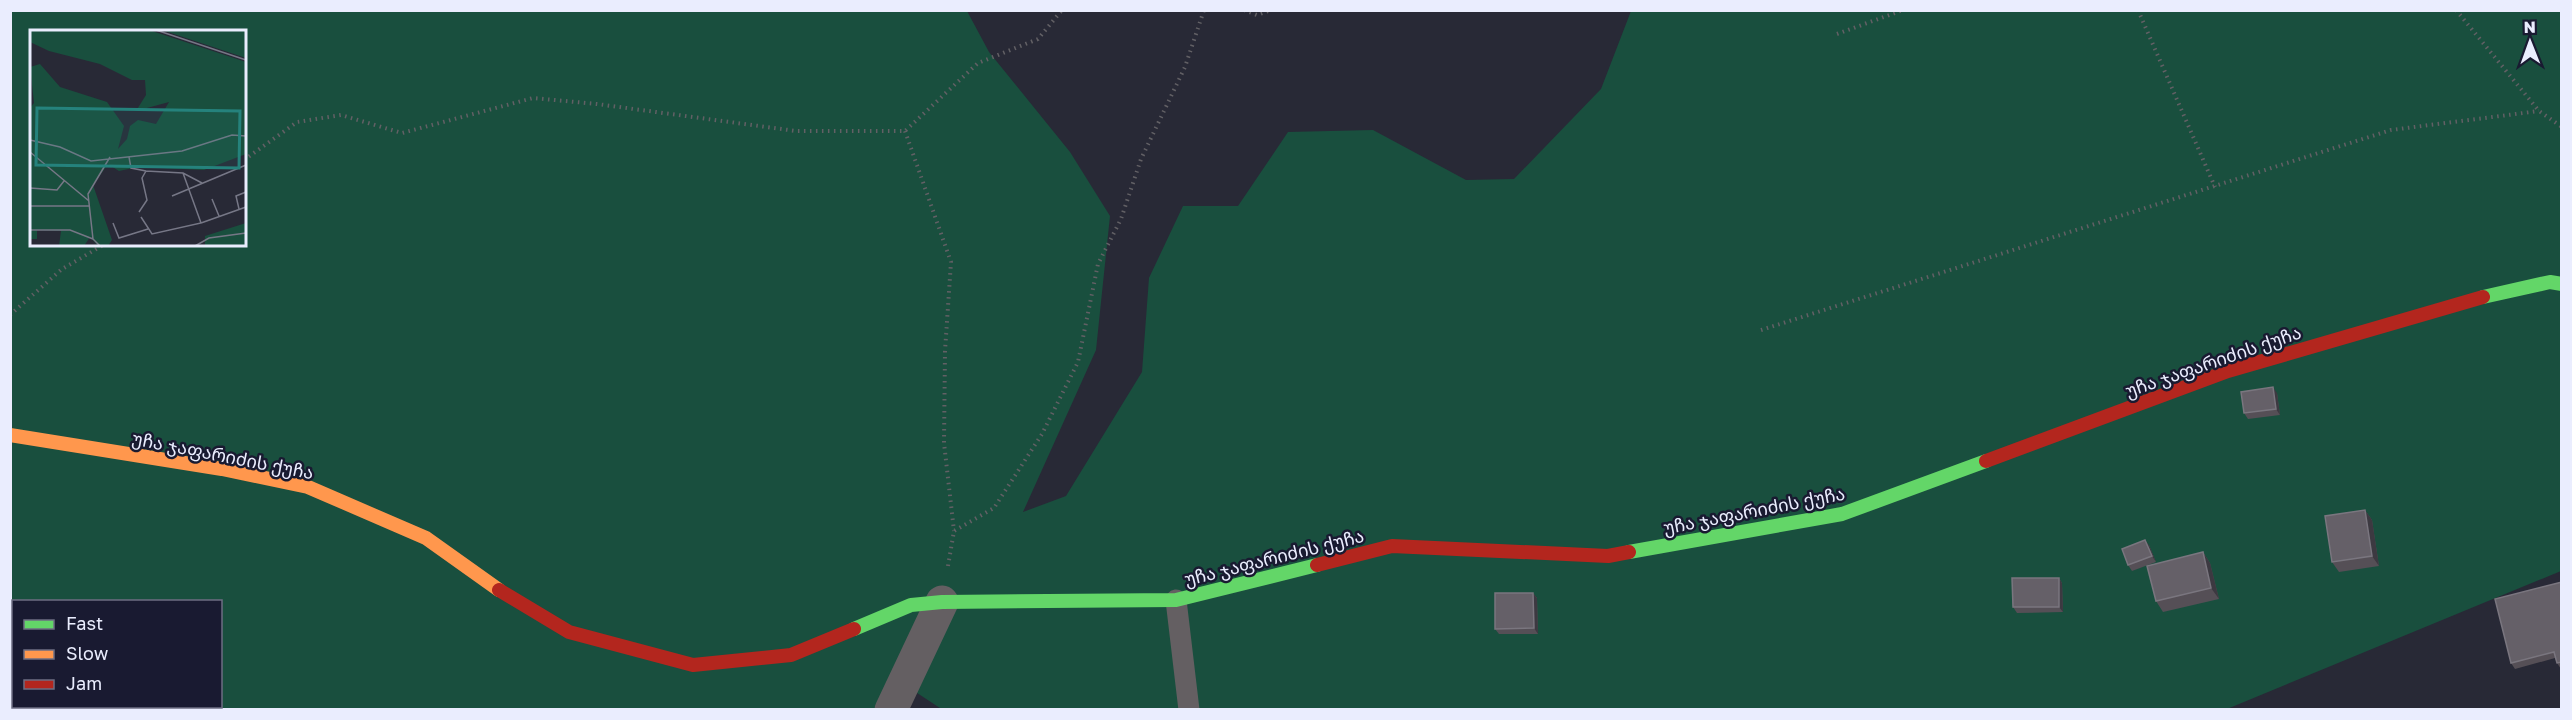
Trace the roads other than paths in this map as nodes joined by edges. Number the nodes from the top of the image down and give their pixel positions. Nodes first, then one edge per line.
1 (2562, 284) edge
2 (10, 435) edge
3 (1176, 600) junction
4 (942, 602) junction
5 (891, 710) edge
6 (1189, 710) edge

1 - 3 street, უჩა ჯაფარიძის ქუჩა
2 - 4 street, უჩა ჯაფარიძის ქუჩა
3 - 4 street, უჩა ჯაფარიძის ქუჩა
3 - 6 lane
4 - 5 street

